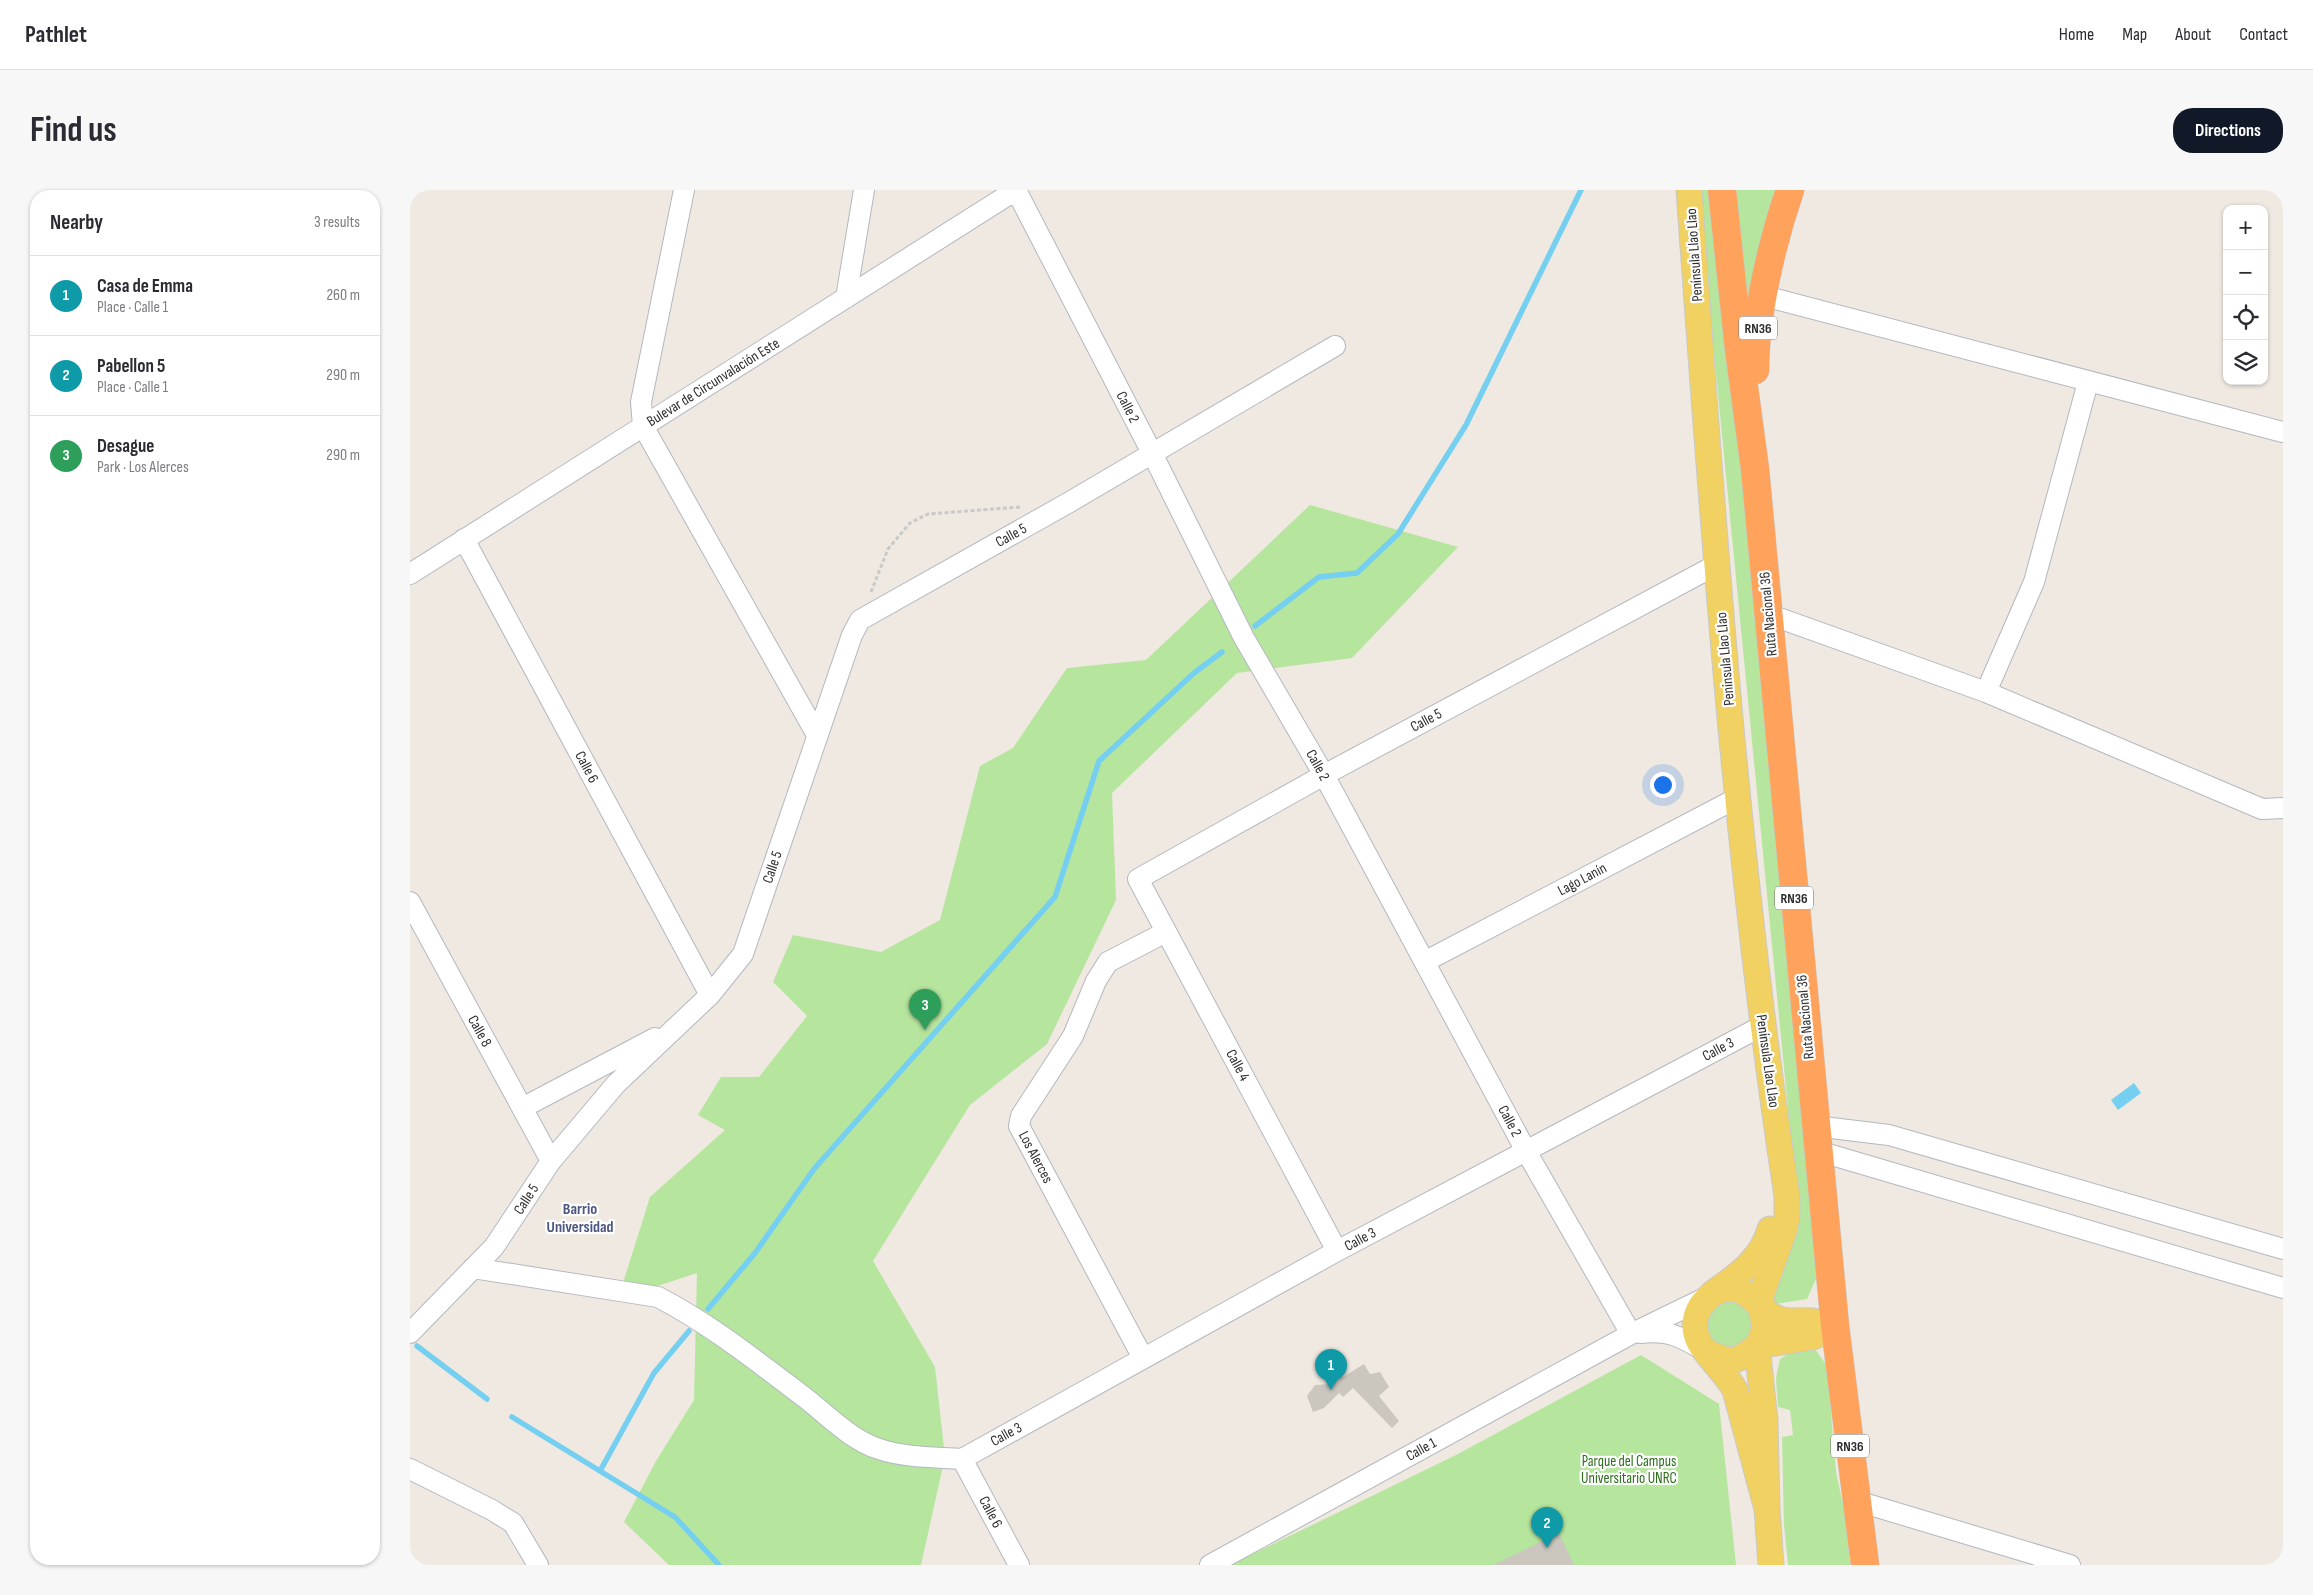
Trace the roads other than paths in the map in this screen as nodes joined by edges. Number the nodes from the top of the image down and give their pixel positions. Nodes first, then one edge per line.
1 (684, 190) edge
2 (864, 190) edge
3 (1016, 190) edge
4 (1689, 190) edge
5 (1722, 190) edge
6 (1790, 190) edge
7 (1764, 296) junction
8 (846, 298) junction
9 (1334, 346) dead end
10 (2088, 382) junction
11 (643, 426) junction
12 (2283, 432) edge
13 (1152, 453) junction
14 (1755, 469) junction
15 (464, 539) junction
16 (1716, 565) junction
17 (410, 574) edge
18 (1768, 614) junction
19 (1986, 692) junction
20 (816, 735) junction
21 (1324, 775) junction
22 (1738, 797) junction
23 (2283, 808) edge
24 (1138, 879) joint
25 (410, 902) edge
26 (1166, 932) junction
27 (1426, 961) junction
28 (710, 995) junction
29 (677, 1026) junction
30 (1762, 1026) junction
31 (522, 1108) junction
32 (1776, 1126) junction
33 (1816, 1139) junction
34 (1526, 1151) junction
35 (551, 1161) junction
36 (2283, 1249) edge
37 (1337, 1251) junction
38 (473, 1268) junction
39 (2283, 1288) edge
40 (1709, 1296) junction
41 (1761, 1309) junction
42 (1835, 1326) junction
43 (410, 1333) edge
44 (1631, 1334) junction
45 (1757, 1346) junction
46 (1706, 1352) junction
47 (1143, 1358) junction
48 (962, 1459) junction
49 (410, 1469) edge
50 (1857, 1501) junction
51 (1766, 1509) junction
52 (538, 1565) edge
53 (1019, 1565) edge
54 (1210, 1565) edge
55 (1771, 1565) edge
56 (1865, 1565) edge
57 (2070, 1565) edge

1 - 11 street
2 - 8 street
3 - 8 street, Bulevar de Circunvalación Este
3 - 13 street, Calle 2
4 - 16 main road, Península Llao Llao
5 - 14 highway, Ruta Nacional 36 / RN36
6 - 7 highway, Ruta Nacional 36 / RN36
7 - 10 street
7 - 14 highway, Ruta Nacional 36 / RN36
8 - 11 street, Bulevar de Circunvalación Este
9 - 13 street, Calle 5
10 - 12 street
10 - 19 street
11 - 15 street, Bulevar de Circunvalación Este
11 - 20 street
13 - 20 street, Calle 5
13 - 21 street, Calle 2
14 - 18 highway, Ruta Nacional 36 / RN36
15 - 17 street, Bulevar de Circunvalación Este
15 - 28 street, Calle 6
16 - 21 street, Calle 5
16 - 22 main road, Península Llao Llao
18 - 19 street
18 - 33 highway, Ruta Nacional 36 / RN36
19 - 23 street
20 - 28 street, Calle 5
21 - 24 street, Calle 5
21 - 27 street, Calle 2
22 - 27 street, Lago Lanín
22 - 30 main road, Península Llao Llao
24 - 26 street, Calle 4
25 - 31 street, Calle 8
26 - 37 street, Calle 4
26 - 47 street, Los Alerces
27 - 34 street, Calle 2
28 - 29 street, Calle 5
29 - 31 street
29 - 35 street, Calle 5
30 - 32 main road, Península Llao Llao
30 - 34 street, Calle 3
31 - 35 street, Calle 8
32 - 40 main road, Península Llao Llao
32 - 41 main road, Península Llao Llao
33 - 36 street
33 - 39 street
33 - 42 highway, Ruta Nacional 36 / RN36
34 - 37 street, Calle 3
34 - 44 street, Calle 2
35 - 38 street, Calle 5
37 - 47 street, Calle 3
38 - 43 street, Calle 5
38 - 48 street
40 - 41 main road
40 - 44 street, Calle 1
40 - 46 main road
41 - 42 main road
41 - 45 main road
42 - 45 main road
42 - 50 highway, Ruta Nacional 36 / RN36
44 - 46 street, Calle 1
44 - 54 street, Calle 1
45 - 46 main road
45 - 51 main road
46 - 51 main road
47 - 48 street, Calle 3
48 - 53 street, Calle 6
49 - 52 street
50 - 56 highway, Ruta Nacional 36 / RN36
50 - 57 street
51 - 55 main road

